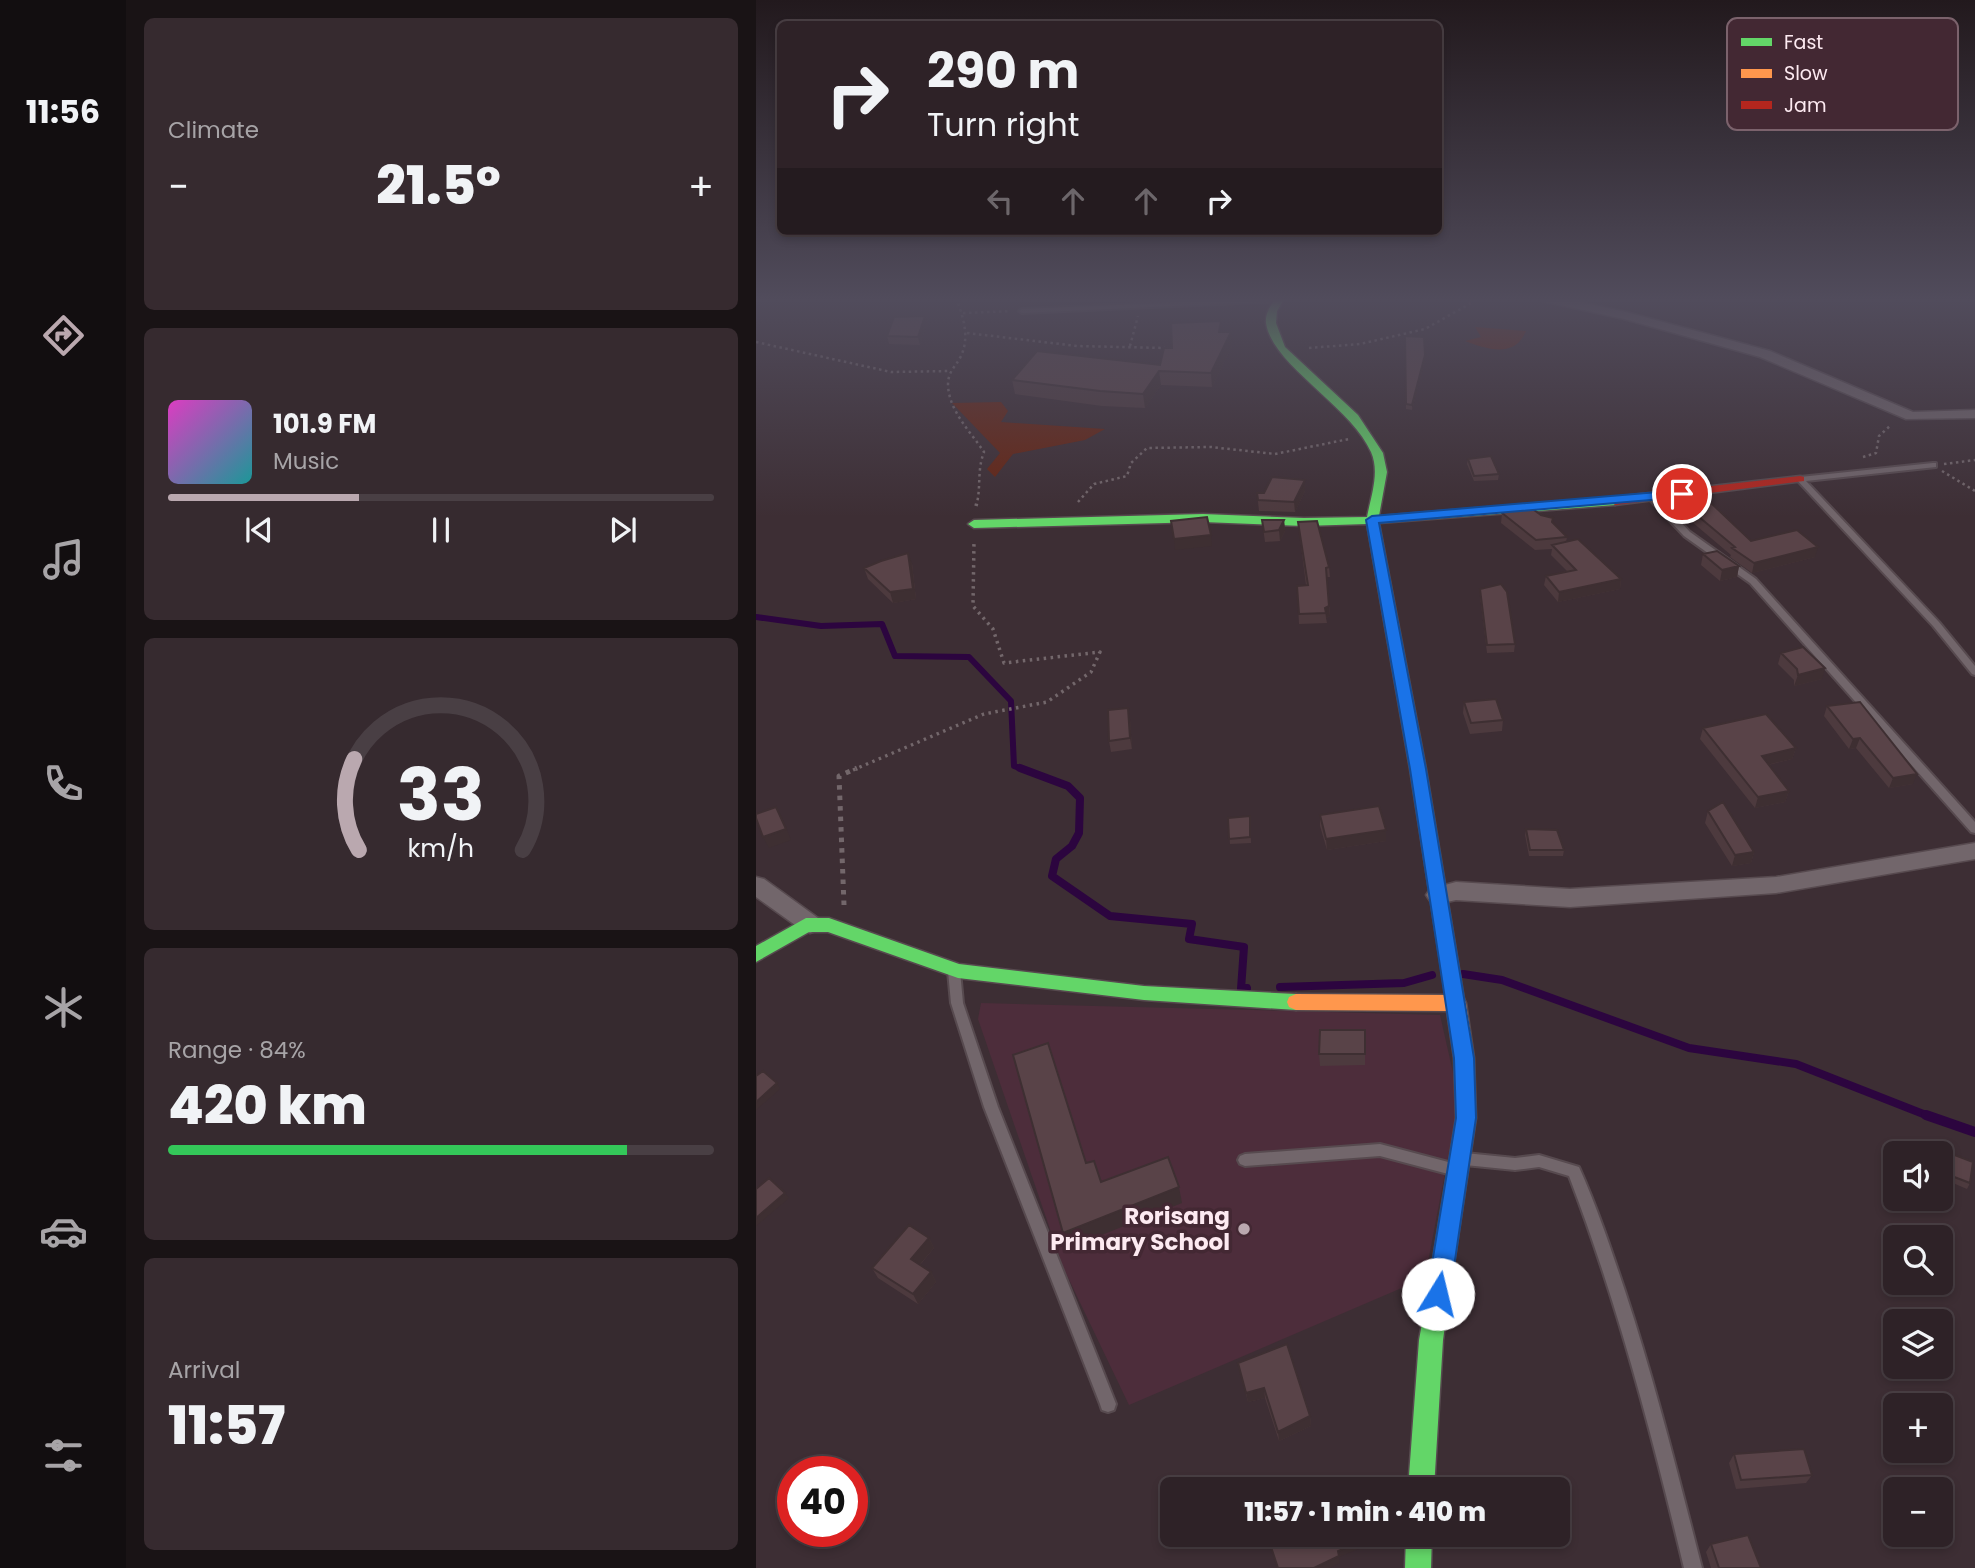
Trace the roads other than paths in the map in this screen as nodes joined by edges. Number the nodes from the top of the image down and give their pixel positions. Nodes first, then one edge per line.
1 (1306, 371) edge
2 (1805, 371) edge
3 (1975, 414) edge
4 (1933, 465) road end
5 (1800, 478) junction
6 (1653, 498) junction
7 (1372, 520) junction
8 (974, 524) road end
9 (1975, 671) edge
10 (1975, 829) edge
11 (1975, 851) edge
12 (756, 885) edge
13 (1438, 895) junction
14 (810, 924) junction
15 (756, 955) edge
16 (954, 971) junction
17 (1457, 1003) junction
18 (1245, 1160) dead end
19 (1459, 1165) junction
20 (1108, 1404) dead end
21 (1422, 1477) edge
22 (1419, 1547) edge
23 (1418, 1568) edge
24 (1693, 1568) edge

1 - 7 street
2 - 3 street
4 - 5 lane
5 - 6 street
5 - 9 lane
6 - 7 street
6 - 10 lane
7 - 8 street
7 - 13 street
11 - 13 street
12 - 14 street
13 - 17 street
14 - 15 street
14 - 16 street
16 - 17 street
16 - 20 lane
17 - 19 street
18 - 19 lane
19 - 21 street
19 - 24 lane
22 - 23 street

